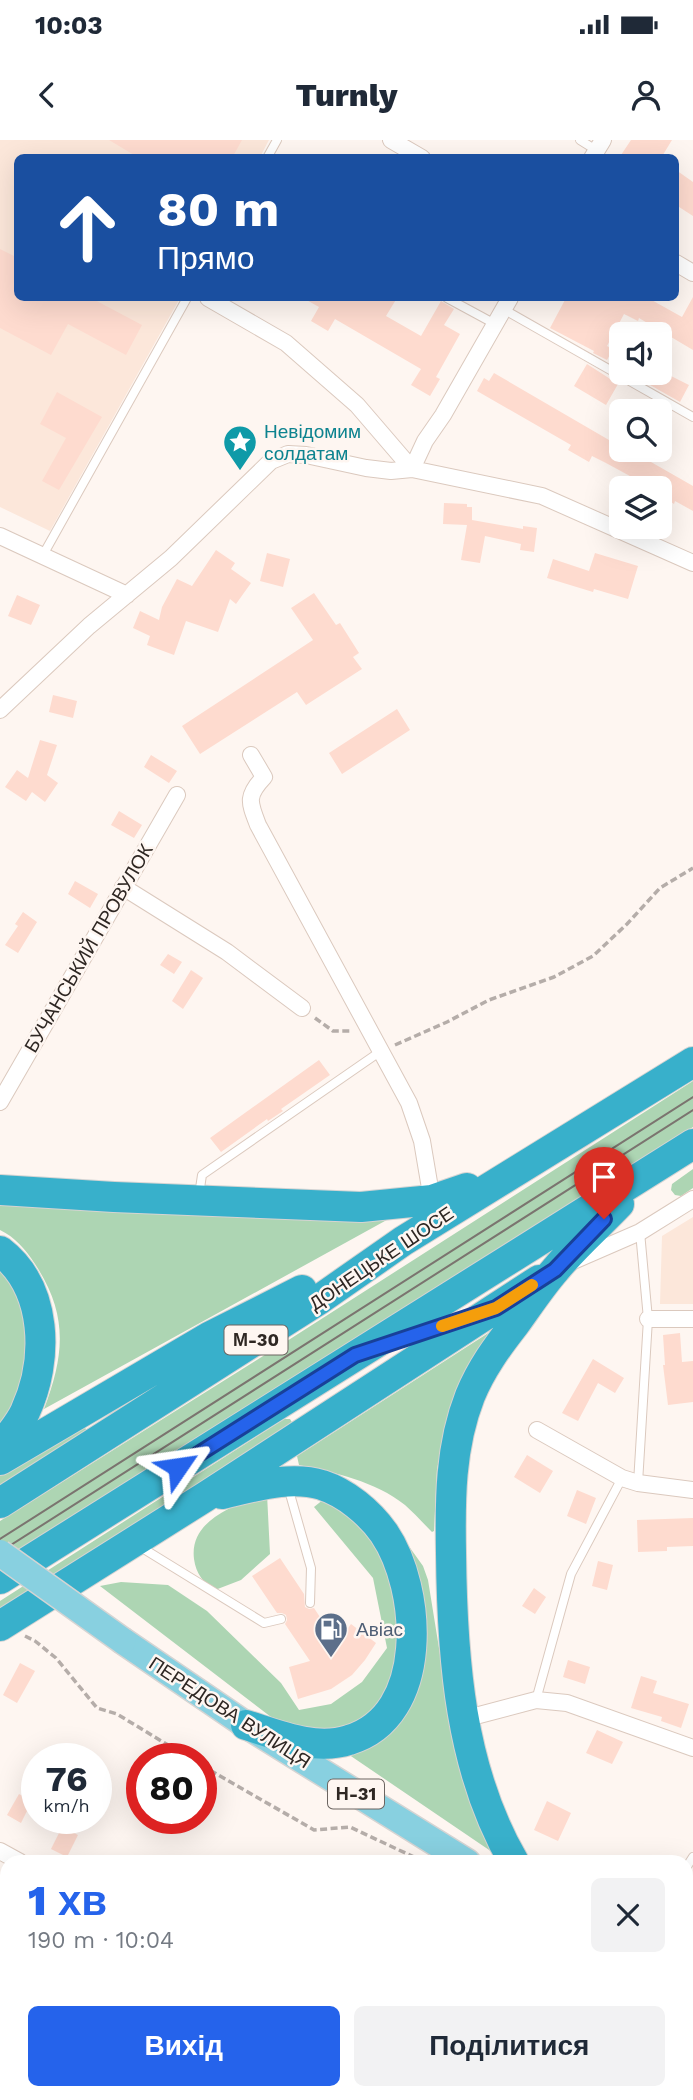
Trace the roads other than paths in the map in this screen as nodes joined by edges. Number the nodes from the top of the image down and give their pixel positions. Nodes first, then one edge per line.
1 (391, 140) edge
2 (580, 140) edge
3 (597, 149) edge
4 (415, 154) edge
5 (185, 301) edge
6 (213, 301) edge
7 (453, 301) edge
8 (507, 303) edge
9 (495, 324) junction
10 (693, 418) edge
11 (412, 469) junction
12 (0, 536) edge
13 (43, 555) junction
14 (693, 563) edge
15 (127, 594) junction
16 (0, 710) edge
17 (251, 755) dead end
18 (177, 795) dead end
19 (123, 887) junction
20 (302, 1009) road end
21 (381, 1051) junction
22 (693, 1062) edge
23 (0, 1102) edge
24 (693, 1144) edge
25 (653, 1169) junction
26 (510, 1174) junction
27 (0, 1190) edge
28 (693, 1199) edge
29 (198, 1200) junction
30 (432, 1200) junction
31 (640, 1232) junction
32 (403, 1241) junction
33 (0, 1251) edge
34 (555, 1270) junction
35 (496, 1308) junction
36 (648, 1319) junction
37 (693, 1319) edge
38 (355, 1355) junction
39 (537, 1430) dead end
40 (0, 1447) edge
41 (0, 1460) edge
42 (622, 1478) junction
43 (287, 1482) junction
44 (638, 1483) junction
45 (693, 1490) edge
46 (205, 1497) junction
47 (0, 1503) edge
48 (133, 1543) junction
49 (0, 1553) edge
50 (0, 1579) edge
51 (310, 1603) dead end
52 (281, 1619) dead end
53 (12, 1631) edge
54 (536, 1700) junction
55 (464, 1719) junction
56 (246, 1726) junction
57 (693, 1748) edge
58 (456, 1855) edge
59 (510, 1855) edge

1 - 4 street
2 - 3 lane
5 - 13 lane
6 - 11 street
7 - 9 lane
8 - 9 street
8 - 10 lane
9 - 11 street
11 - 14 street
11 - 15 street
12 - 13 street
13 - 15 street
15 - 16 street
17 - 21 street
18 - 19 street, БУЧАНСЬКИЙ ПРОВУЛОК
19 - 20 street
19 - 23 street, БУЧАНСЬКИЙ ПРОВУЛОК
21 - 29 lane
21 - 30 street
22 - 26 highway, ДОНЕЦЬКЕ ШОСЕ / М-30
24 - 25 highway
25 - 34 highway
25 - 38 highway
26 - 30 highway
26 - 32 highway, ДОНЕЦЬКЕ ШОСЕ / М-30
27 - 29 highway
28 - 31 street
29 - 30 highway
31 - 34 street
31 - 36 lane
32 - 41 highway
32 - 47 highway, ДОНЕЦЬКЕ ШОСЕ / М-30
33 - 40 highway
34 - 35 highway
34 - 55 highway
35 - 38 highway
35 - 46 highway
36 - 37 street
36 - 44 lane
38 - 50 highway
39 - 42 street
42 - 44 street
42 - 54 lane
43 - 46 highway
43 - 51 lane
43 - 56 highway
44 - 45 street
46 - 48 highway
48 - 52 lane
48 - 53 highway
49 - 56 main road, ПЕРЕДОВА ВУЛИЦЯ / Н-31, bridge
54 - 55 street
54 - 57 street
55 - 59 highway
56 - 58 main road, ПЕРЕДОВА ВУЛИЦЯ / Н-31

